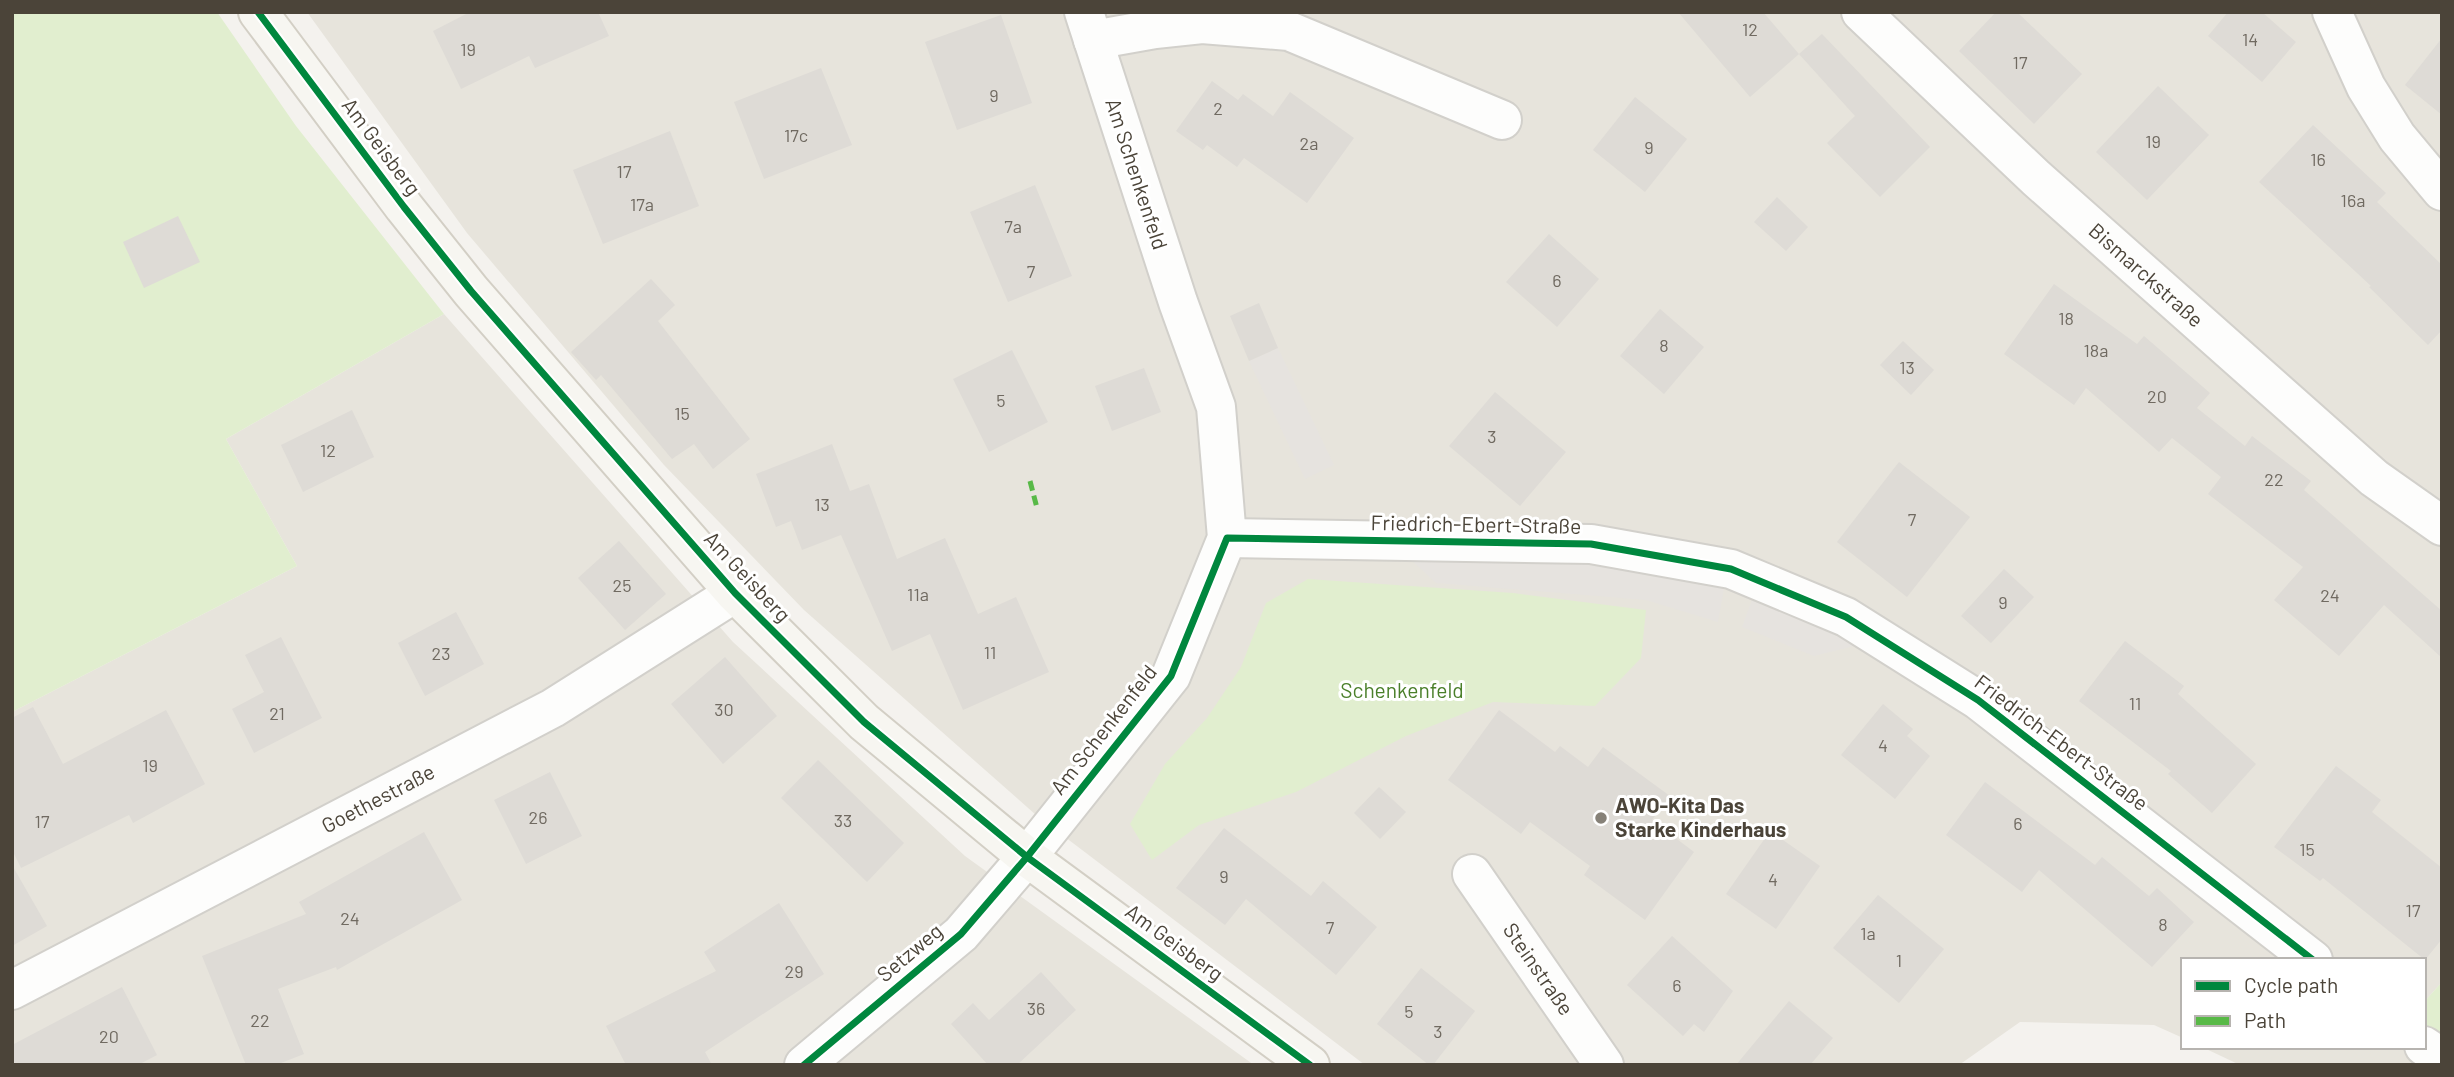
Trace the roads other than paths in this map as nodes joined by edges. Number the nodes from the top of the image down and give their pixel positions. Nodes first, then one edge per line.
1 (258, 12) edge
2 (1861, 12) edge
3 (2332, 12) edge
4 (1089, 26) edge
5 (1502, 120) dead end
6 (2442, 191) edge
7 (2442, 526) edge
8 (1227, 538) junction
9 (735, 593) junction
10 (1027, 857) junction
11 (1472, 874) dead end
12 (2310, 958) edge
13 (12, 990) edge
14 (2426, 1047) edge
15 (2442, 1058) edge
16 (804, 1065) edge
17 (1310, 1065) edge
18 (1604, 1065) edge

1 - 9 street, Am Geisberg
2 - 7 street, Bismarckstraße
3 - 6 street
4 - 5 street
4 - 8 street, Am Schenkenfeld
8 - 10 street, Am Schenkenfeld
8 - 12 street, Friedrich-Ebert-Straße
9 - 10 street, Am Geisberg
9 - 13 street, Goethestraße
10 - 16 street, Setzweg
10 - 17 street, Am Geisberg
11 - 18 street, Steinstraße
14 - 15 street

